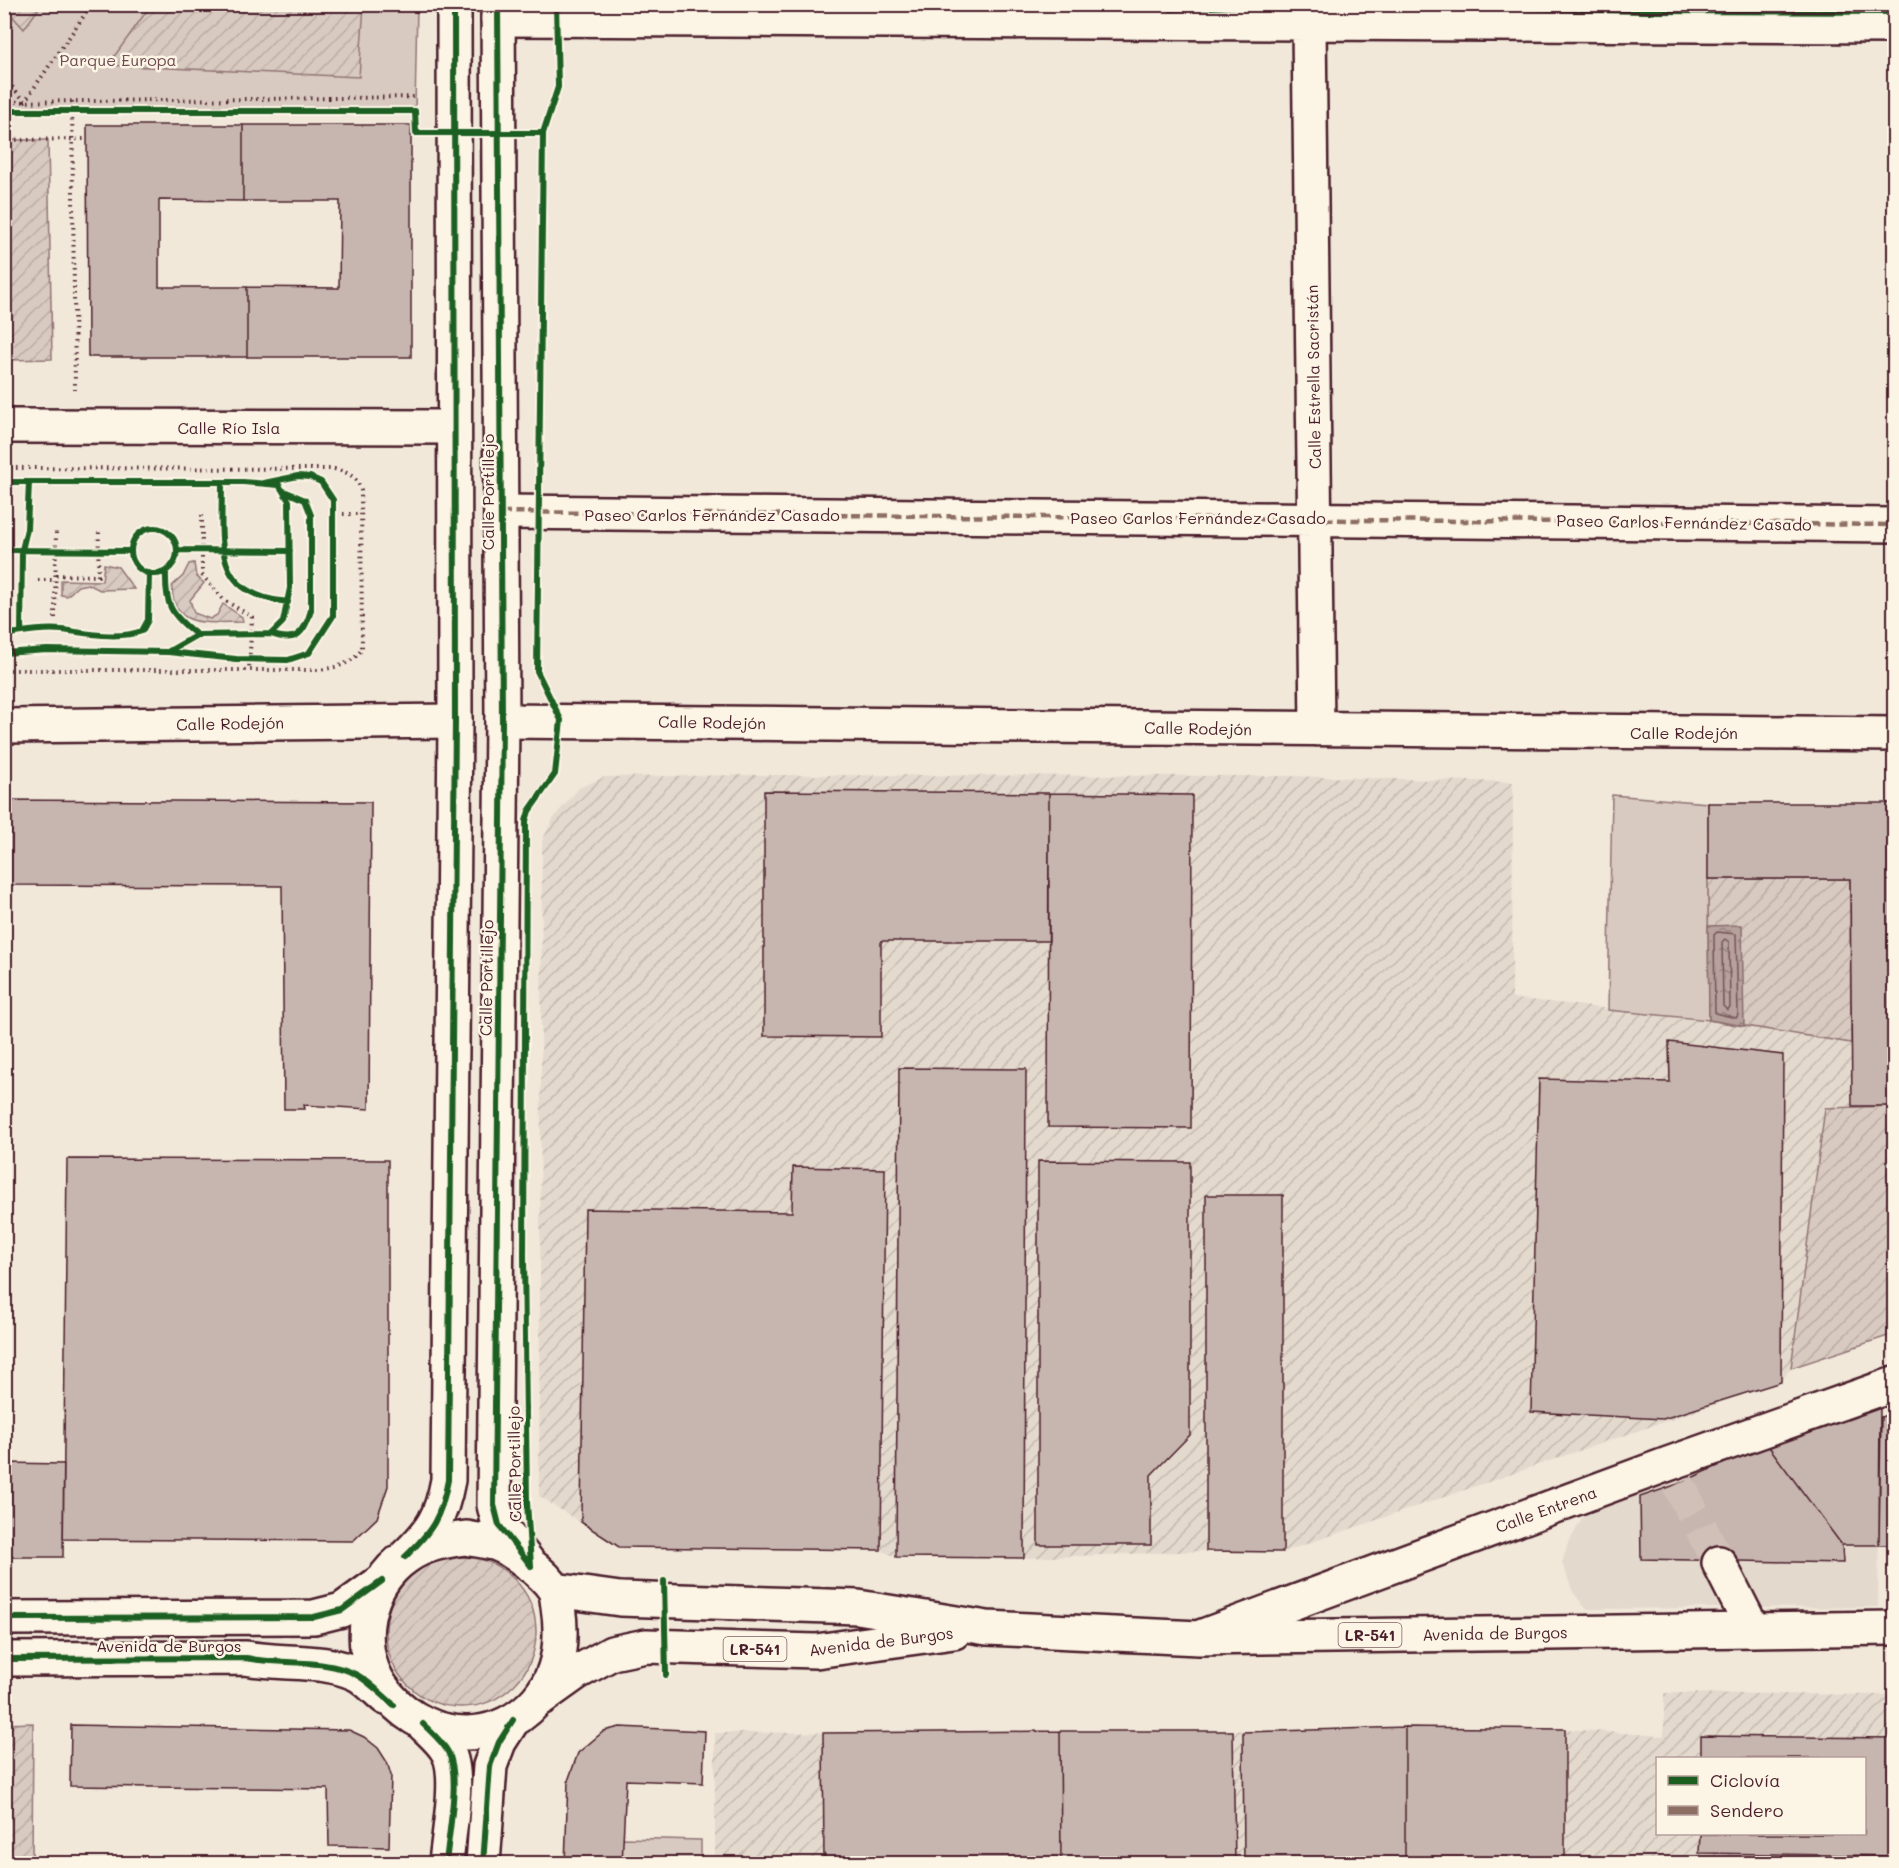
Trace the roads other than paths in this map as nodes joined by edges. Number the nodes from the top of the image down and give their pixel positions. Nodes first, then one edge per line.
1 (454, 4) edge
2 (498, 12) edge
3 (1309, 25) junction
4 (1894, 26) edge
5 (4, 426) edge
6 (453, 427) junction
7 (501, 512) junction
8 (1315, 518) junction
9 (1894, 525) edge
10 (455, 721) junction
11 (502, 721) junction
12 (4, 726) edge
13 (1317, 729) junction
14 (1894, 734) edge
15 (1894, 1384) edge
16 (405, 1557) junction
17 (1719, 1563) tunnel mouth
18 (531, 1566) junction
19 (382, 1581) junction
20 (555, 1590) junction
21 (4, 1618) edge
22 (987, 1628) junction
23 (1752, 1628) junction
24 (1894, 1628) edge
25 (1199, 1638) junction
26 (4, 1659) edge
27 (394, 1705) junction
28 (525, 1710) junction
29 (423, 1724) junction
30 (446, 1863) edge
31 (483, 1863) edge

1 - 6 main road, Calle Portillejo
2 - 3 main road
2 - 7 main road, Calle Portillejo
3 - 4 main road
3 - 8 main road, Calle Estrella Sacristán
5 - 6 main road, Calle Río Isla
6 - 10 main road, Calle Portillejo
7 - 8 main road, Paseo Carlos Fernández Casado
7 - 11 main road, Calle Portillejo
8 - 9 main road, Paseo Carlos Fernández Casado
8 - 13 main road, Calle Estrella Sacristán
10 - 12 main road, Calle Rodejón
10 - 16 main road, Calle Portillejo
11 - 13 main road, Calle Rodejón
11 - 18 main road, Calle Portillejo
13 - 14 main road, Calle Rodejón
15 - 25 main road, Calle Entrena
16 - 18 main road, LR-541
16 - 19 main road, LR-541
17 - 23 main road
18 - 20 main road, LR-541
19 - 21 main road, Avenida de Burgos / LR-541
19 - 27 main road, LR-541
20 - 22 main road, Avenida de Burgos / LR-541
20 - 28 main road
22 - 25 main road, Avenida de Burgos / LR-541
22 - 28 main road, Avenida de Burgos / LR-541
23 - 24 main road, Avenida de Burgos / LR-541
23 - 25 main road, Avenida de Burgos / LR-541
26 - 27 main road, Avenida de Burgos / LR-541
27 - 29 main road, LR-541
28 - 29 main road, LR-541
28 - 31 main road
29 - 30 main road

